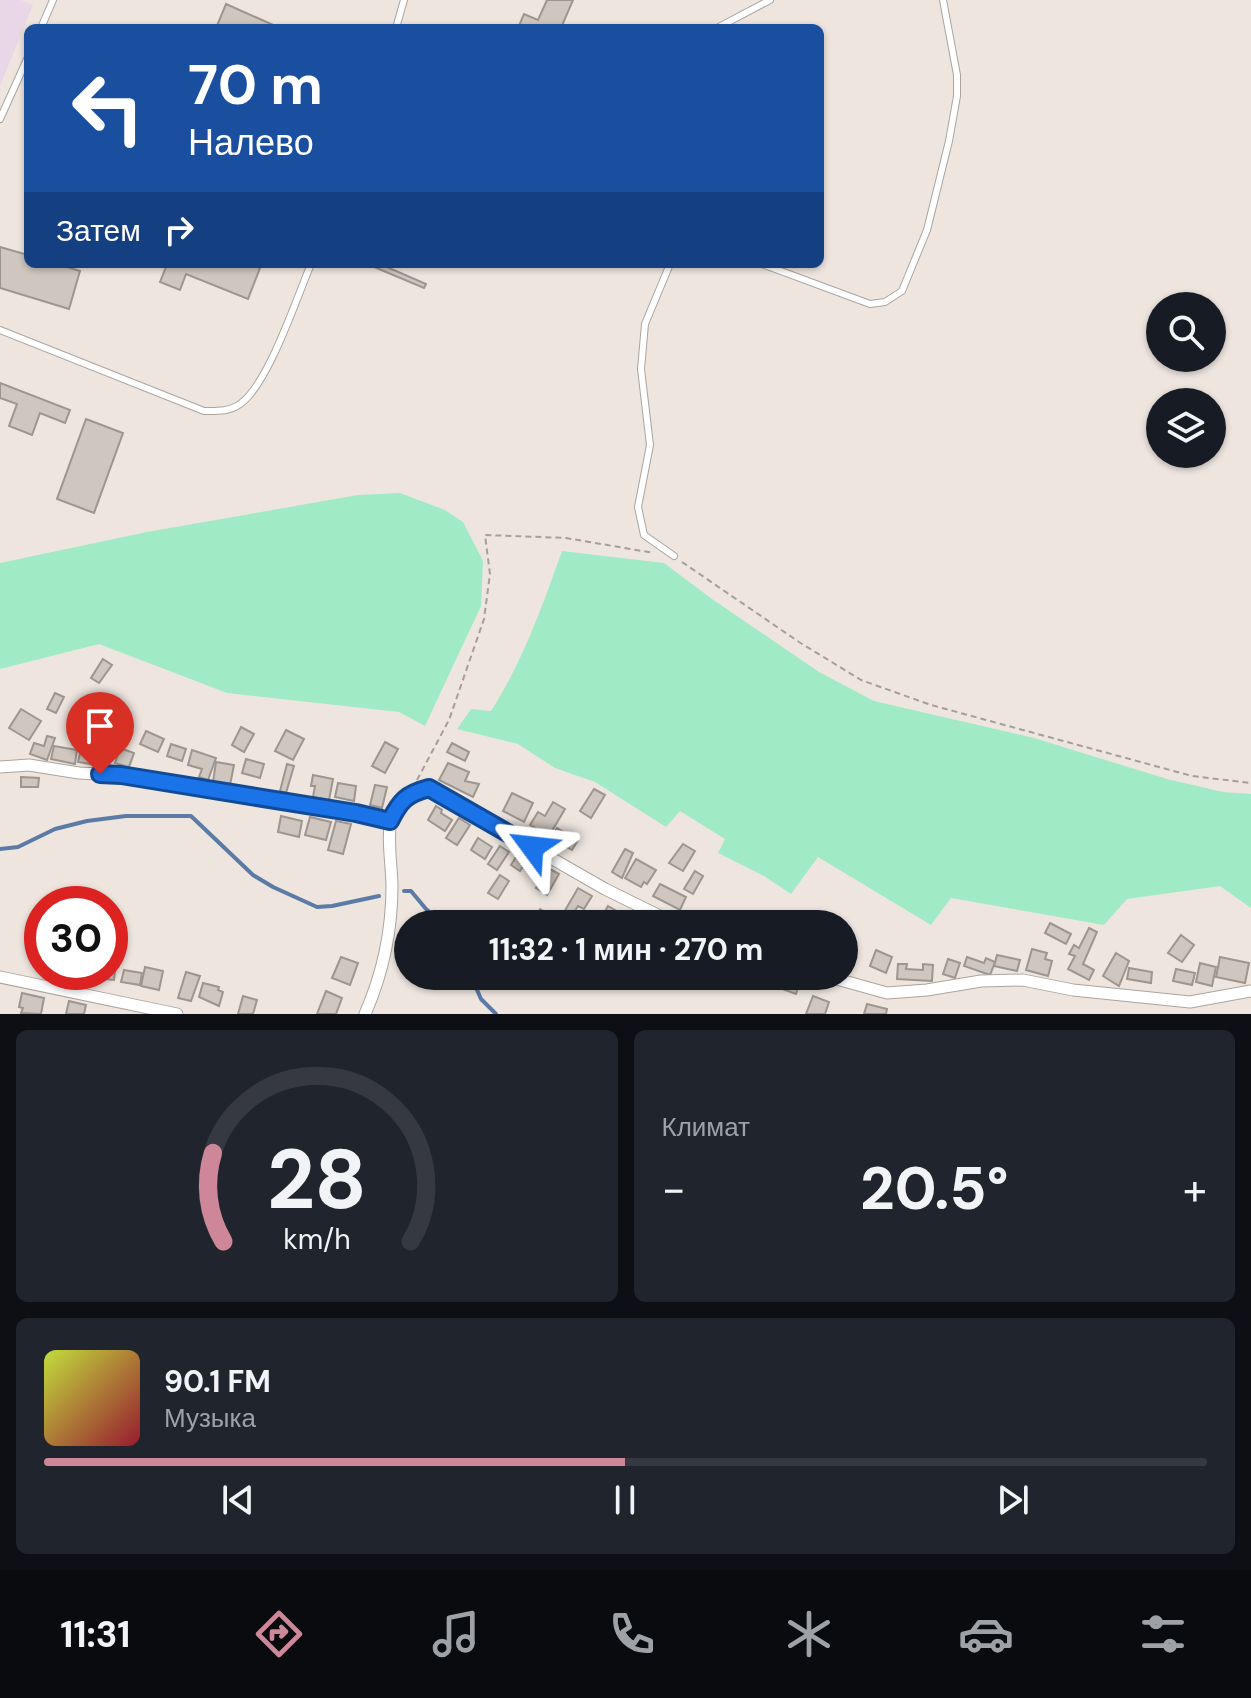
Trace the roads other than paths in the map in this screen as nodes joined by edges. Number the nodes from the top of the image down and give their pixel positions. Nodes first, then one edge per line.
1 (53, 0) edge
2 (404, 0) edge
3 (770, 0) edge
4 (943, 0) edge
5 (43, 24) edge
6 (397, 24) edge
7 (725, 24) edge
8 (24, 66) edge
9 (0, 119) edge
10 (309, 268) edge
11 (668, 268) edge
12 (773, 268) edge
13 (0, 330) edge
14 (674, 556) road end
15 (0, 767) edge
16 (390, 821) junction
17 (648, 910) edge
18 (0, 977) edge
19 (858, 985) edge
20 (1251, 991) edge
21 (177, 1014) edge
22 (365, 1014) edge

1 - 5 lane
2 - 6 lane
3 - 7 lane
4 - 12 lane
8 - 9 lane
10 - 13 lane
11 - 14 lane
15 - 16 street
16 - 17 street
16 - 22 street
18 - 21 street
19 - 20 street

